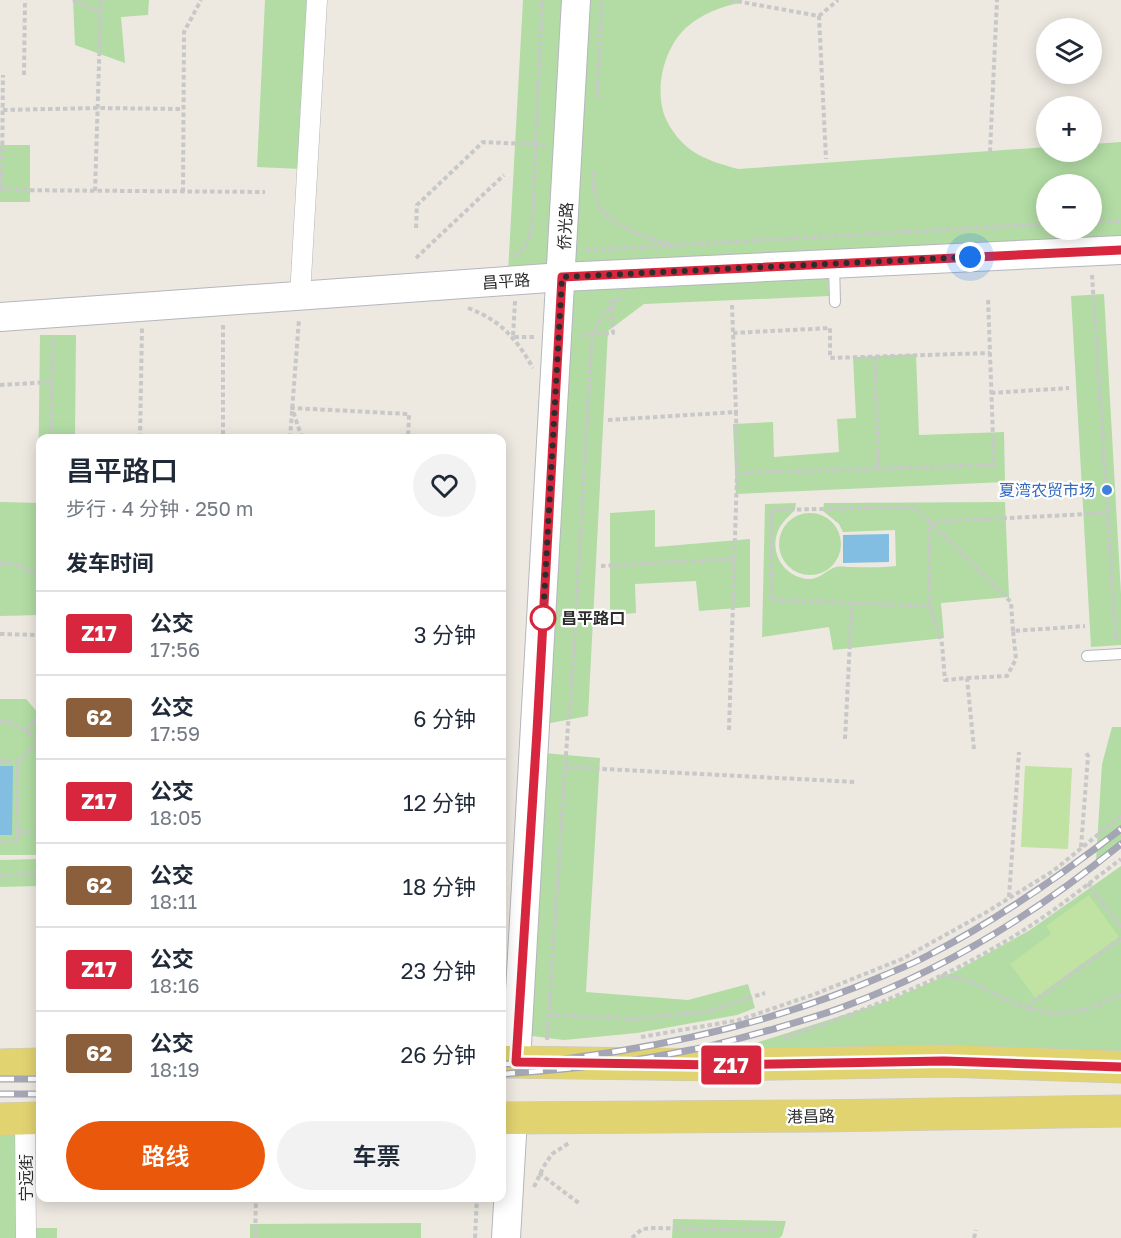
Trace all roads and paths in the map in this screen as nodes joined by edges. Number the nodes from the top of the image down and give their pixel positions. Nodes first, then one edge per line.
1 (25, 0) edge
2 (73, 0) edge
3 (101, 0) edge
4 (201, 0) edge
5 (317, 0) edge
6 (542, 0) edge
7 (576, 0) edge
8 (603, 0) edge
9 (730, 0) edge
10 (838, 0) edge
11 (997, 0) edge
12 (100, 12) junction
13 (819, 16) junction
14 (3, 75) dead end
15 (24, 75) dead end
16 (597, 104) dead end
17 (97, 108) junction
18 (183, 109) junction
19 (3, 110) junction
20 (536, 145) junction
21 (568, 147) junction
22 (990, 152) dead end
23 (826, 159) dead end
24 (593, 162) dead end
25 (1, 175) edge
26 (504, 175) dead end
27 (95, 191) junction
28 (183, 192) junction
29 (265, 192) dead end
30 (1121, 221) edge
31 (1102, 222) edge
32 (1036, 225) edge
33 (416, 228) dead end
34 (672, 245) junction
35 (604, 249) dead end
36 (1121, 250) edge
37 (416, 258) dead end
38 (507, 261) dead end
39 (834, 264) junction
40 (1101, 274) dead end
41 (562, 277) junction
42 (628, 294) dead end
43 (300, 296) junction
44 (988, 297) dead end
45 (223, 301) junction
46 (835, 302) dead end
47 (732, 305) dead end
48 (466, 308) dead end
49 (53, 313) junction
50 (0, 317) edge
51 (142, 321) dead end
52 (733, 333) junction
53 (990, 353) junction
54 (875, 357) junction
55 (535, 376) dead end
56 (52, 382) junction
57 (0, 385) edge
58 (1069, 388) dead end
59 (991, 393) junction
60 (292, 408) junction
61 (736, 412) junction
62 (608, 420) dead end
63 (51, 434) edge
64 (141, 434) edge
65 (223, 434) edge
66 (290, 434) edge
67 (301, 434) edge
68 (408, 434) edge
69 (878, 469) junction
70 (737, 473) junction
71 (1108, 513) junction
72 (930, 522) junction
73 (734, 559) junction
74 (0, 563) edge
75 (601, 566) dead end
76 (36, 574) edge
77 (852, 603) junction
78 (930, 606) junction
79 (1085, 626) dead end
80 (1013, 631) junction
81 (0, 634) edge
82 (36, 635) edge
83 (1119, 654) edge
84 (1087, 656) dead end
85 (967, 678) junction
86 (36, 719) edge
87 (0, 722) edge
88 (26, 730) junction
89 (729, 730) dead end
90 (36, 737) edge
91 (845, 739) dead end
92 (36, 744) edge
93 (974, 749) dead end
94 (1085, 751) dead end
95 (1018, 752) dead end
96 (0, 762) edge
97 (18, 762) junction
98 (565, 767) junction
99 (856, 782) dead end
100 (1121, 816) edge
101 (18, 832) junction
102 (36, 832) edge
103 (0, 842) edge
104 (1081, 848) junction
105 (1121, 859) edge
106 (36, 874) edge
107 (0, 875) edge
108 (1088, 884) junction
109 (1009, 898) junction
110 (1121, 927) edge
111 (1121, 938) edge
112 (940, 975) junction
113 (765, 993) dead end
114 (1121, 994) edge
115 (1025, 1008) junction
116 (519, 1013) junction
117 (549, 1015) junction
118 (636, 1038) dead end
119 (776, 1040) dead end
120 (511, 1056) edge
121 (36, 1064) edge
122 (0, 1065) edge
123 (1121, 1067) edge
124 (1121, 1111) edge
125 (22, 1118) edge
126 (507, 1118) edge
127 (511, 1156) junction
128 (255, 1202) edge
129 (477, 1202) edge
130 (580, 1204) dead end
131 (737, 1229) junction
132 (778, 1230) dead end
133 (976, 1230) dead end
134 (26, 1238) edge
135 (255, 1238) edge
136 (475, 1238) edge
137 (506, 1238) edge
138 (632, 1238) edge
139 (737, 1238) edge
140 (974, 1238) edge

1 - 15 path
2 - 12 path
3 - 12 path
4 - 18 path
5 - 43 street
6 - 20 path
7 - 21 street, 侨光路
8 - 16 path
9 - 13 path
10 - 13 path
11 - 22 path
12 - 17 path
13 - 23 path
14 - 19 path
17 - 18 path
17 - 19 path
17 - 27 path
18 - 28 path
19 - 25 path
20 - 21 path
20 - 33 path
20 - 38 path
21 - 41 street, 侨光路
24 - 34 path
25 - 27 path
26 - 37 path
27 - 28 path
28 - 29 path
30 - 31 path
32 - 34 path
34 - 35 path
36 - 39 street, 昌平路
39 - 41 street, 昌平路
39 - 46 lane
40 - 71 path
41 - 43 street, 昌平路
41 - 116 street, 侨光路
42 - 98 path
43 - 45 street, 昌平路
43 - 60 path
44 - 53 path
45 - 49 street, 昌平路
45 - 65 path
47 - 52 path
48 - 55 path
49 - 50 street, 昌平路
49 - 56 path
51 - 64 path
52 - 54 path
52 - 61 path
53 - 54 path
53 - 59 path
54 - 69 path
56 - 57 path
56 - 63 path
58 - 59 path
59 - 69 path
60 - 66 path
60 - 67 path
60 - 68 path
61 - 62 path
61 - 70 path
69 - 70 path
70 - 73 path
71 - 72 path
71 - 83 path
72 - 77 path
72 - 78 path
72 - 80 path
73 - 75 path
73 - 89 path
74 - 76 path
77 - 78 path
77 - 91 path
78 - 85 path
79 - 80 path
80 - 85 path
81 - 82 path
83 - 84 lane
85 - 93 path
86 - 88 path
87 - 88 path
88 - 90 path
92 - 97 path
94 - 104 path
95 - 109 path
96 - 97 path
97 - 101 path
98 - 99 path
98 - 117 path
100 - 104 path
101 - 102 path
101 - 103 path
104 - 109 path
105 - 108 path
106 - 107 path
108 - 110 path
108 - 112 path
109 - 118 path
111 - 115 path
112 - 115 path
112 - 119 path
113 - 117 path
114 - 115 path
116 - 117 path
116 - 120 street, 侨光路
117 - 120 path
120 - 123 main road
121 - 122 main road
124 - 126 main road, 港昌路
125 - 134 street, 宁远街
126 - 127 street
127 - 130 path
127 - 137 street
128 - 135 path
129 - 136 path
131 - 132 path
131 - 138 path
131 - 139 path
133 - 140 path

